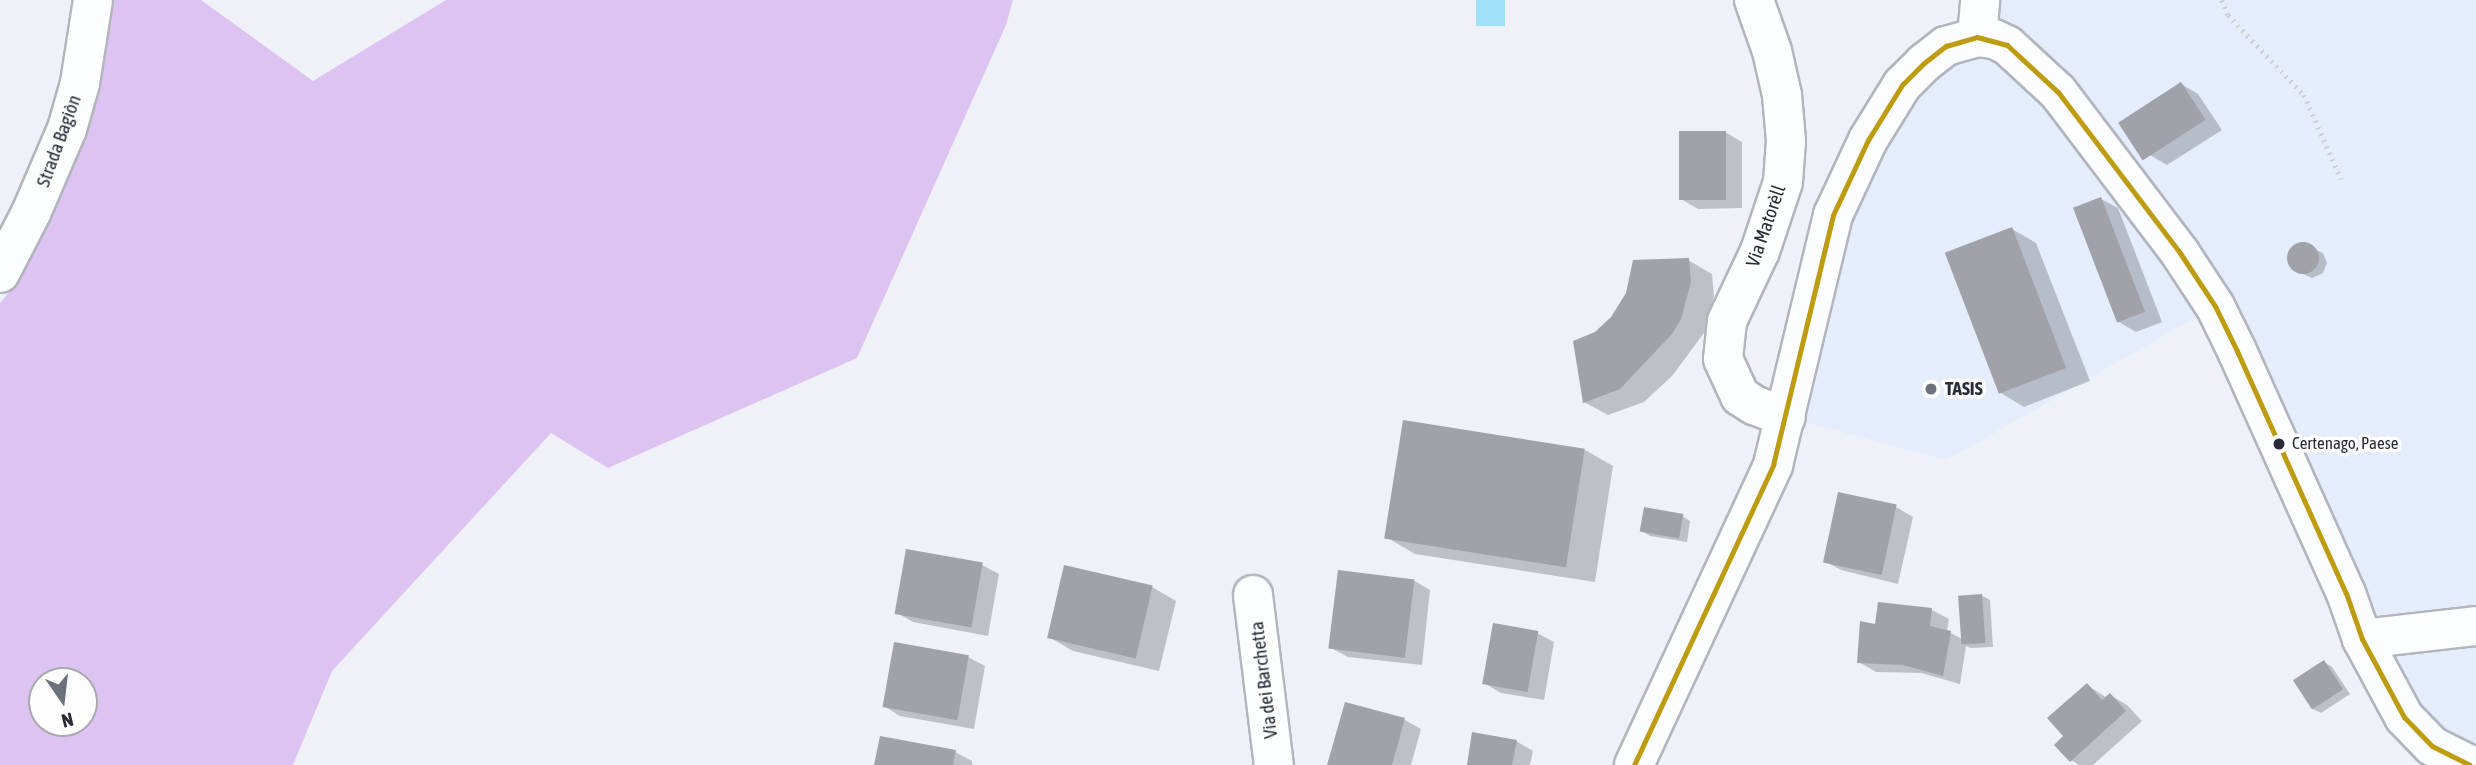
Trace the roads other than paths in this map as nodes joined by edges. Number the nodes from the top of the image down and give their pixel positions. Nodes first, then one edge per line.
1 (93, 0) edge
2 (1754, 0) edge
3 (1980, 0) edge
4 (1977, 37) junction
5 (0, 273) edge
6 (1786, 416) junction
7 (1253, 595) dead end
8 (2468, 629) edge
9 (2362, 639) junction
10 (2404, 717) junction
11 (1274, 765) edge
12 (1634, 765) edge
13 (2425, 765) edge
14 (2470, 765) edge

1 - 5 street, Strada Bagiòn
2 - 6 street, Via Matorèll
3 - 4 street
4 - 6 street
4 - 9 street
6 - 12 street
7 - 11 street, Via dei Barchetta
8 - 9 street
9 - 10 street
10 - 13 street
10 - 14 street

